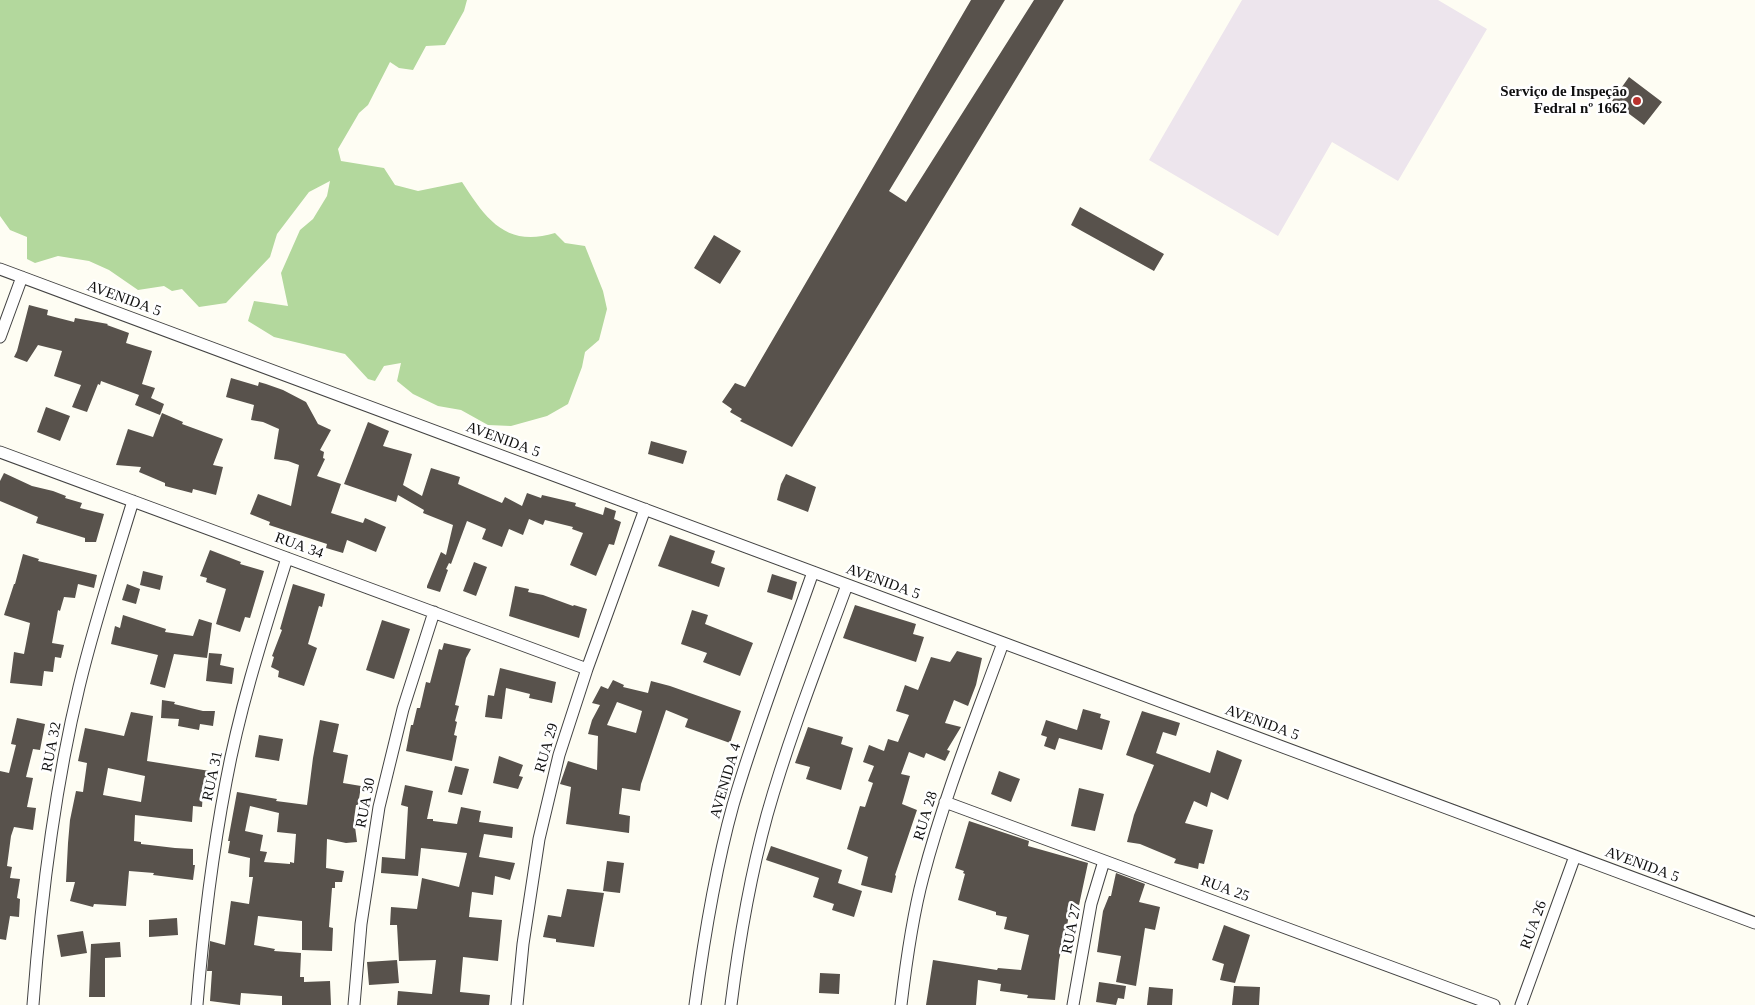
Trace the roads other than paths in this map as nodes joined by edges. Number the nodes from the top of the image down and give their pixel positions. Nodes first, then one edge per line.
1 (0, 269) edge
2 (22, 277) junction
3 (0, 337) edge
4 (0, 452) edge
5 (133, 501) junction
6 (645, 509) junction
7 (287, 558) junction
8 (813, 572) junction
9 (846, 584) junction
10 (434, 612) junction
11 (1003, 643) junction
12 (587, 669) junction
13 (945, 802) junction
14 (1575, 856) junction
15 (1104, 861) junction
16 (1755, 923) edge
17 (33, 1005) edge
18 (197, 1005) edge
19 (354, 1005) edge
20 (517, 1005) edge
21 (695, 1005) edge
22 (731, 1005) edge
23 (902, 1005) edge
24 (1073, 1005) edge
25 (1494, 1005) edge
26 (1521, 1005) edge

1 - 2 street, AVENIDA 5
2 - 3 street
2 - 6 street, AVENIDA 5
4 - 5 street, RUA 34
5 - 7 street, RUA 34
5 - 17 street, RUA 32
6 - 8 street, AVENIDA 5
6 - 12 street, RUA 29
7 - 10 street, RUA 34
7 - 18 street, RUA 31
8 - 9 street, AVENIDA 5
8 - 21 street, AVENIDA 4
9 - 11 street, AVENIDA 5
9 - 22 street
10 - 12 street, RUA 34
10 - 19 street, RUA 30
11 - 13 street, RUA 28
11 - 14 street, AVENIDA 5
12 - 20 street, RUA 29
13 - 15 street, RUA 25
13 - 23 street, RUA 28
14 - 16 street, AVENIDA 5
14 - 26 street, RUA 26
15 - 24 street, RUA 27
15 - 25 street, RUA 25

